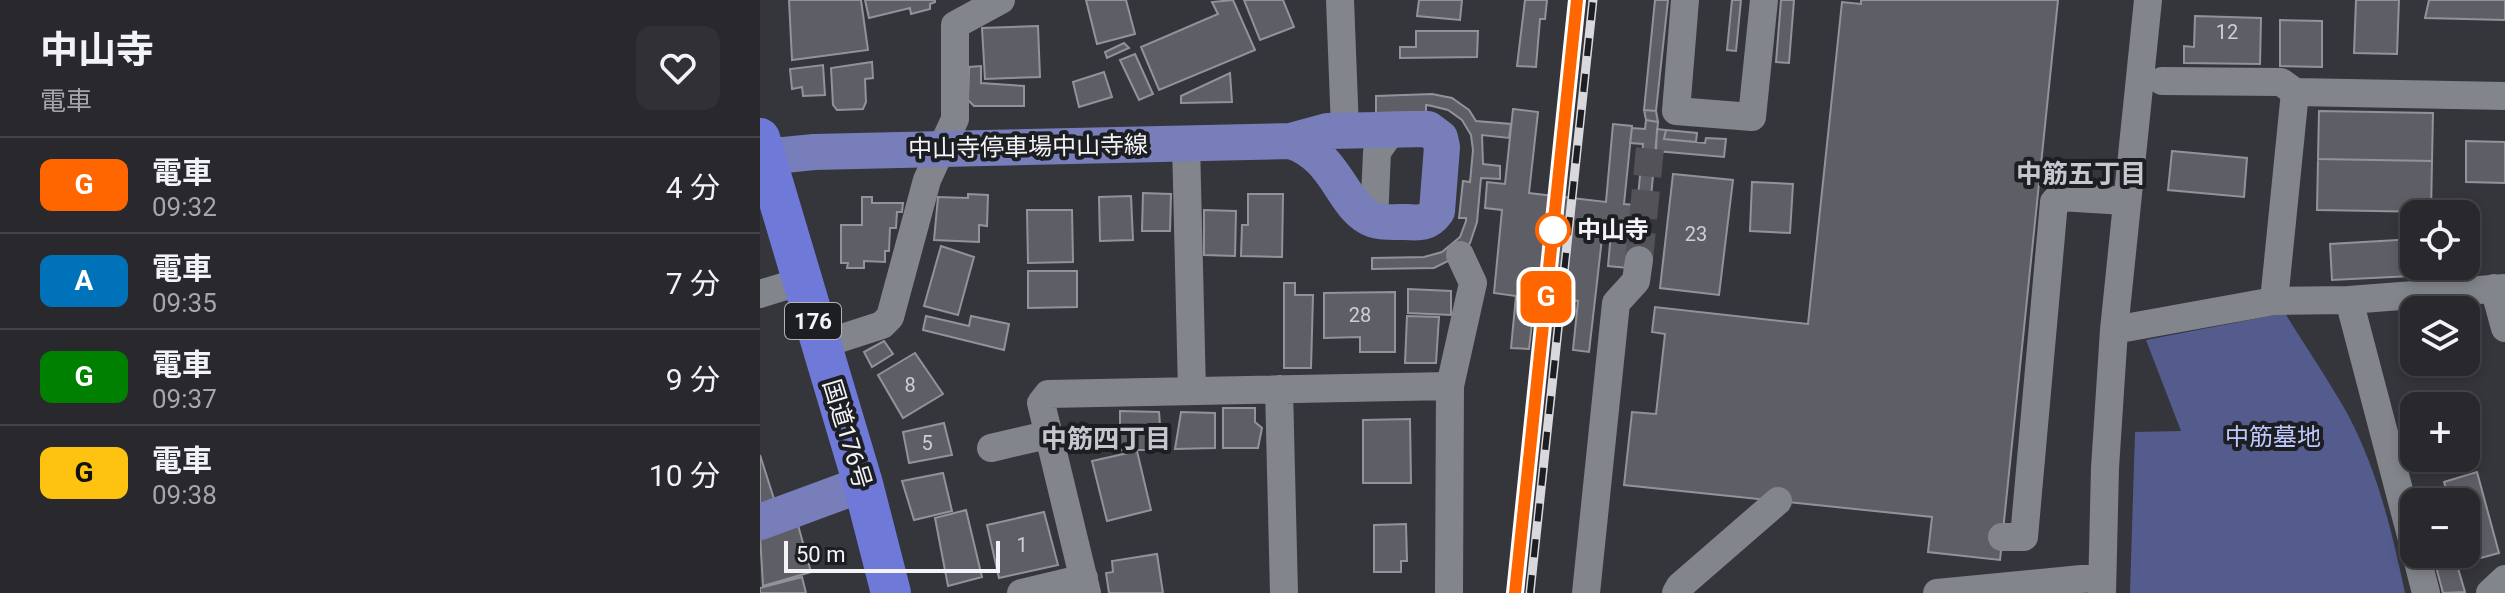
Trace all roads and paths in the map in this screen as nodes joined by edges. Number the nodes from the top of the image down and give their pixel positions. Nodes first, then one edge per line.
1 (1001, 0) edge
2 (1340, 0) edge
3 (1685, 0) edge
4 (1764, 0) edge
5 (2148, 0) edge
6 (2162, 81) dead end
7 (2295, 92) junction
8 (2505, 96) edge
9 (1394, 128) junction
10 (1345, 129) junction
11 (1291, 141) junction
12 (1186, 143) junction
13 (939, 149) junction
14 (764, 168) edge
15 (2126, 201) junction
16 (1374, 221) junction
17 (1460, 255) dead end
18 (1639, 260) tunnel mouth
19 (802, 281) junction
20 (2500, 288) edge
21 (760, 294) edge
22 (2349, 300) junction
23 (2274, 301) junction
24 (2505, 328) edge
25 (2114, 330) junction
26 (820, 345) junction
27 (1450, 386) junction
28 (1279, 389) junction
29 (1192, 391) junction
30 (1047, 435) junction
31 (991, 448) dead end
32 (863, 484) junction
33 (2400, 492) edge
34 (1778, 501) dead end
35 (760, 522) edge
36 (2002, 537) dead end
37 (2420, 568) edge
38 (2505, 579) edge
39 (1085, 585) edge
40 (2102, 585) edge
41 (891, 593) edge
42 (1021, 593) edge
43 (1284, 593) edge
44 (1449, 593) edge
45 (1586, 593) edge
46 (1676, 593) edge
47 (1937, 593) edge
48 (2426, 593) edge
49 (2490, 593) edge

1 - 13 street
2 - 10 street
3 - 4 street
5 - 15 street
6 - 7 street
7 - 8 street
7 - 23 street
9 - 10 main road, 中山寺停車場中山寺線
9 - 16 street
9 - 16 main road, 中山寺停車場中山寺線
10 - 11 main road, 中山寺停車場中山寺線
11 - 12 main road, 中山寺停車場中山寺線
11 - 16 main road
12 - 13 main road, 中山寺停車場中山寺線
12 - 29 street
13 - 14 main road, 中山寺停車場中山寺線
13 - 26 street
14 - 19 highway, 国道176号 / 176
15 - 25 street
15 - 36 street
17 - 27 street
18 - 45 street
19 - 21 street
19 - 26 highway, 国道176号 / 176
20 - 22 street
20 - 24 street
22 - 23 street
22 - 33 street
23 - 25 street
25 - 40 street
26 - 32 highway, 国道176号 / 176
27 - 28 street
27 - 44 street
28 - 29 street
28 - 43 street
29 - 30 street
30 - 31 street
30 - 39 street
32 - 35 main road
32 - 41 highway, 国道176号 / 176
34 - 46 street
37 - 48 street
38 - 49 street
39 - 42 street
40 - 47 street

